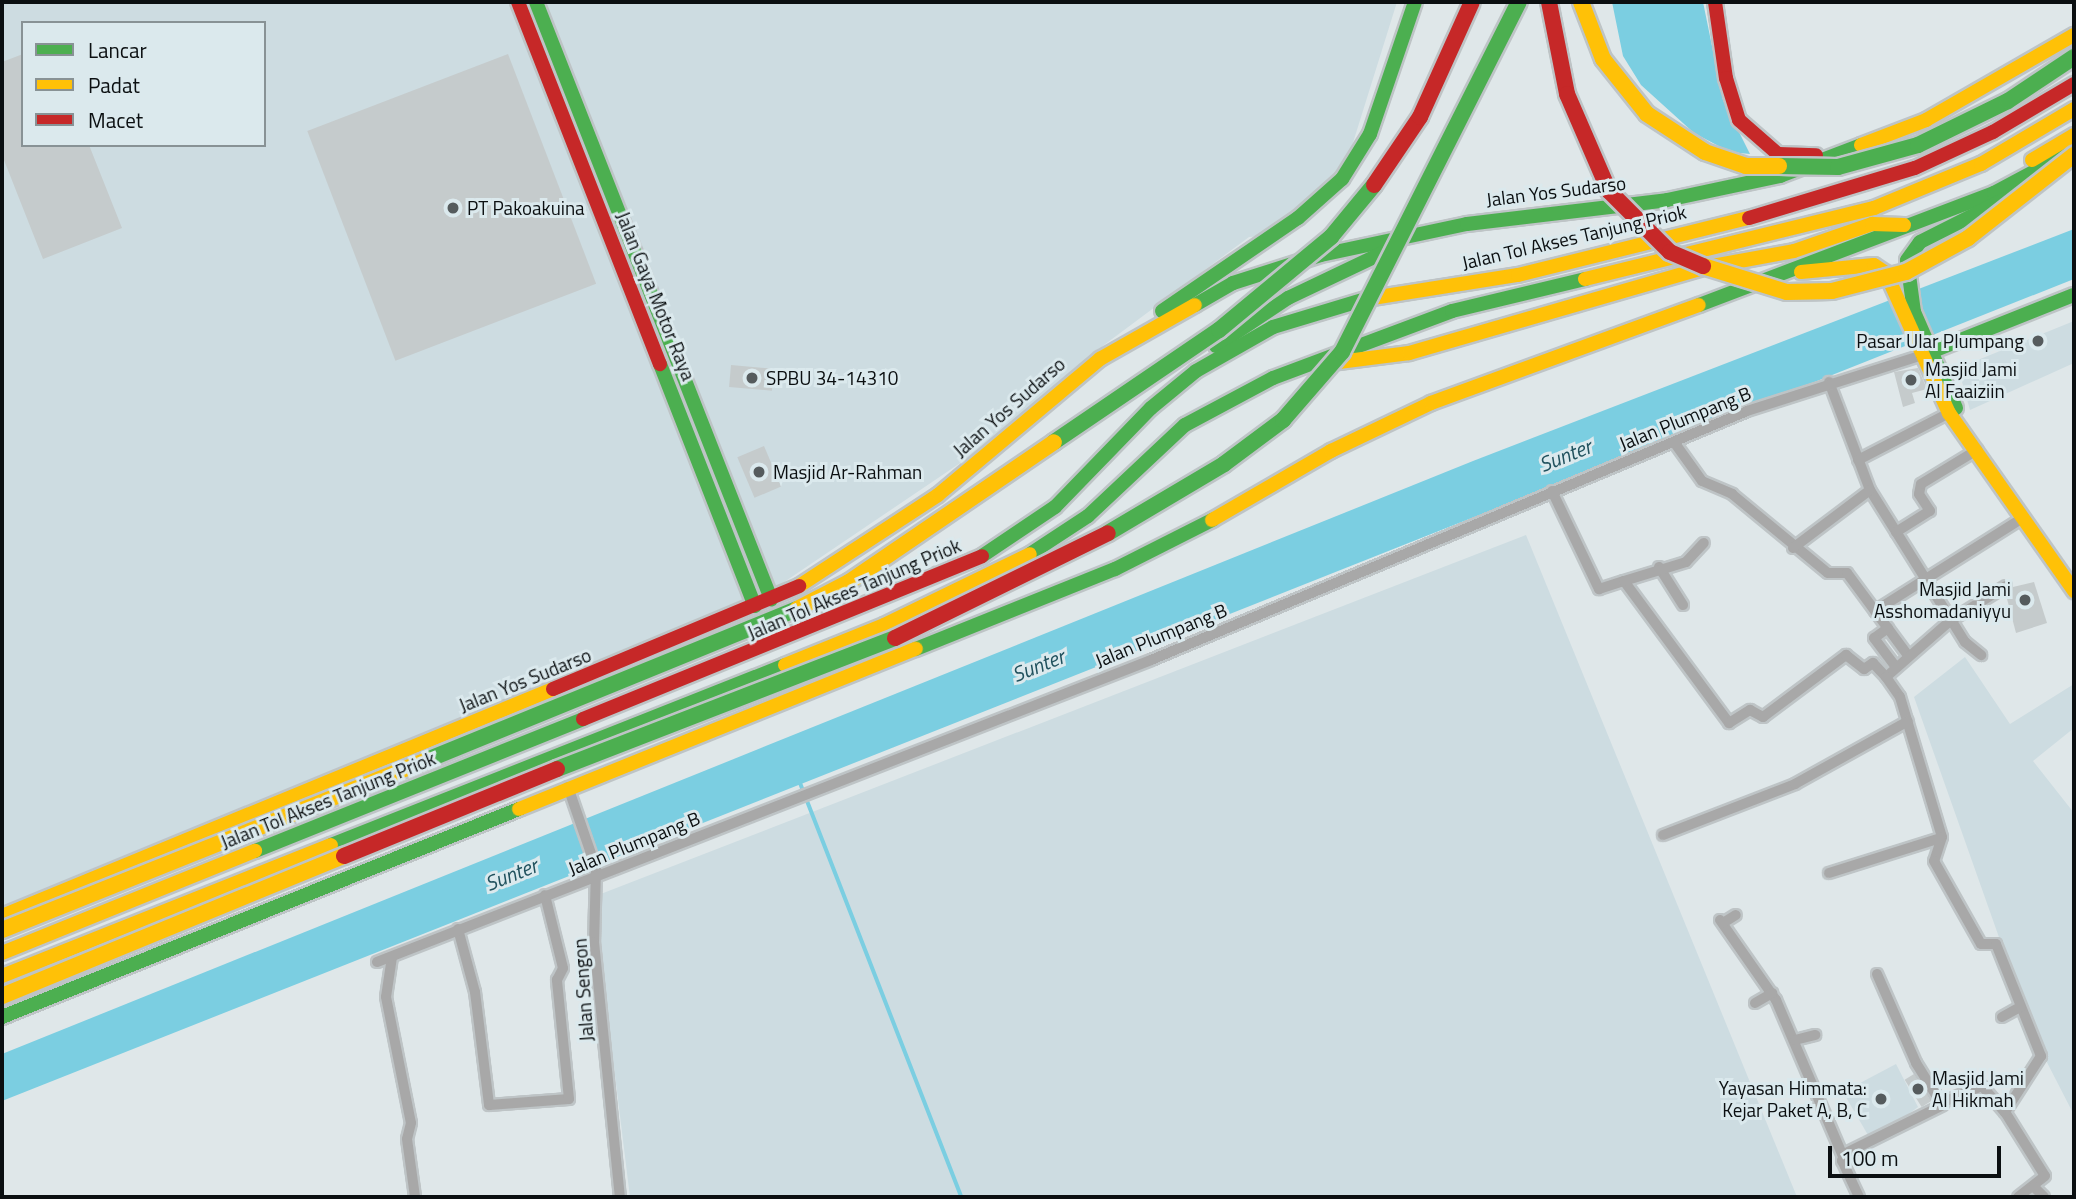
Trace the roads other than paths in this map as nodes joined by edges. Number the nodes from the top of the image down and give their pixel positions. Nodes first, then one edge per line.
1 (518, 2) edge
2 (536, 2) edge
3 (1415, 2) edge
4 (1472, 2) edge
5 (1519, 2) edge
6 (1549, 2) edge
7 (1581, 2) edge
8 (1715, 2) edge
9 (2074, 34) edge
10 (2067, 46) edge
11 (2074, 58) edge
12 (2074, 84) edge
13 (2074, 109) edge
14 (2074, 135) edge
15 (593, 146) junction
16 (577, 152) junction
17 (2074, 153) edge
18 (2074, 164) edge
19 (1982, 196) junction
20 (1467, 223) junction
21 (1907, 225) junction
22 (1790, 273) junction
23 (1900, 286) junction
24 (2074, 295) edge
25 (1924, 351) junction
26 (1100, 359) junction
27 (1308, 366) junction
28 (1196, 371) junction
29 (1829, 382) junction
30 (1953, 416) junction
31 (1674, 442) junction
32 (1977, 450) junction
33 (1858, 460) junction
34 (1870, 490) junction
35 (1552, 491) junction
36 (723, 500) junction
37 (2021, 519) junction
38 (1896, 532) junction
39 (1704, 543) dead end
40 (1793, 548) junction
41 (1659, 567) junction
42 (1923, 576) junction
43 (1624, 581) junction
44 (2006, 586) dead end
45 (2074, 591) edge
46 (771, 599) junction
47 (1683, 605) dead end
48 (755, 606) junction
49 (1875, 611) junction
50 (1950, 621) junction
51 (1888, 628) junction
52 (1907, 654) junction
53 (1981, 655) dead end
54 (1896, 667) junction
55 (1886, 677) junction
56 (1908, 721) junction
57 (567, 785) junction
58 (1663, 835) dead end
59 (1941, 838) junction
60 (1829, 873) dead end
61 (597, 880) junction
62 (545, 895) junction
63 (1736, 915) dead end
64 (2, 916) edge
65 (458, 929) junction
66 (2, 930) edge
67 (2, 953) edge
68 (392, 957) junction
69 (377, 962) dead end
70 (1877, 974) dead end
71 (2, 976) edge
72 (1772, 993) junction
73 (2, 996) edge
74 (1755, 1003) dead end
75 (2020, 1007) junction
76 (2, 1017) edge
77 (2002, 1017) dead end
78 (1815, 1035) dead end
79 (1795, 1040) junction
80 (1944, 1104) junction
81 (2004, 1112) junction
82 (1843, 1156) junction
83 (2034, 1186) junction
84 (415, 1197) edge
85 (620, 1197) edge
86 (1859, 1197) edge
87 (2018, 1197) edge
88 (2044, 1197) edge

1 - 16 main road, Jalan Gaya Motor Raya
2 - 15 main road, Jalan Gaya Motor Raya
3 - 26 main road
4 - 66 main road, bridge
5 - 73 main road, bridge
6 - 17 main road, bridge
7 - 11 main road, bridge
8 - 9 main road
9 - 10 main road, Jalan Yos Sudarso
10 - 20 main road, Jalan Yos Sudarso
12 - 28 main road, Jalan Tol Akses Tanjung Priok
13 - 27 main road, Jalan Tol Akses Tanjung Priok
14 - 19 main road
15 - 16 main road
15 - 36 main road, Jalan Gaya Motor Raya
16 - 36 main road, Jalan Gaya Motor Raya
17 - 19 main road
18 - 23 main road
19 - 21 main road
20 - 26 main road, Jalan Yos Sudarso
20 - 28 main road
21 - 22 main road
21 - 27 main road
22 - 23 main road
22 - 57 main road
23 - 25 main road
24 - 25 main road
25 - 29 street, Jalan Plumpang B
25 - 30 main road
26 - 46 main road, Jalan Yos Sudarso
27 - 71 main road, Jalan Tol Akses Tanjung Priok
28 - 67 main road, Jalan Tol Akses Tanjung Priok
29 - 31 street, Jalan Plumpang B
29 - 33 street
30 - 32 main road
30 - 33 street
31 - 35 street, Jalan Plumpang B
31 - 40 street
32 - 37 main road
32 - 38 street
33 - 34 street
34 - 38 street
34 - 40 street
35 - 43 street
35 - 61 street, Jalan Plumpang B
36 - 46 main road, Jalan Gaya Motor Raya
36 - 48 main road, Jalan Gaya Motor Raya
37 - 42 street
37 - 45 main road
38 - 42 street
39 - 41 street
40 - 49 street
41 - 43 street
41 - 47 street
42 - 49 street
42 - 50 street
43 - 55 street
44 - 50 street
46 - 48 main road, Jalan Yos Sudarso
48 - 64 main road, Jalan Yos Sudarso
49 - 51 street
50 - 52 street
50 - 53 street
51 - 52 street
51 - 54 street
52 - 54 street
54 - 55 street
55 - 56 street
56 - 58 street
56 - 59 street
57 - 61 street, Jalan Sengon
57 - 76 main road
59 - 60 street
59 - 75 street
61 - 62 street, Jalan Plumpang B
61 - 85 street, Jalan Sengon
62 - 65 street, Jalan Plumpang B
62 - 65 street
63 - 72 street
65 - 68 street, Jalan Plumpang B
68 - 69 street, Jalan Plumpang B
68 - 84 street
70 - 80 street
72 - 74 street
72 - 79 street
75 - 77 street
75 - 81 street
78 - 79 street
79 - 82 street
80 - 81 street
80 - 82 street
81 - 83 street
82 - 86 street
83 - 87 street
83 - 88 street

